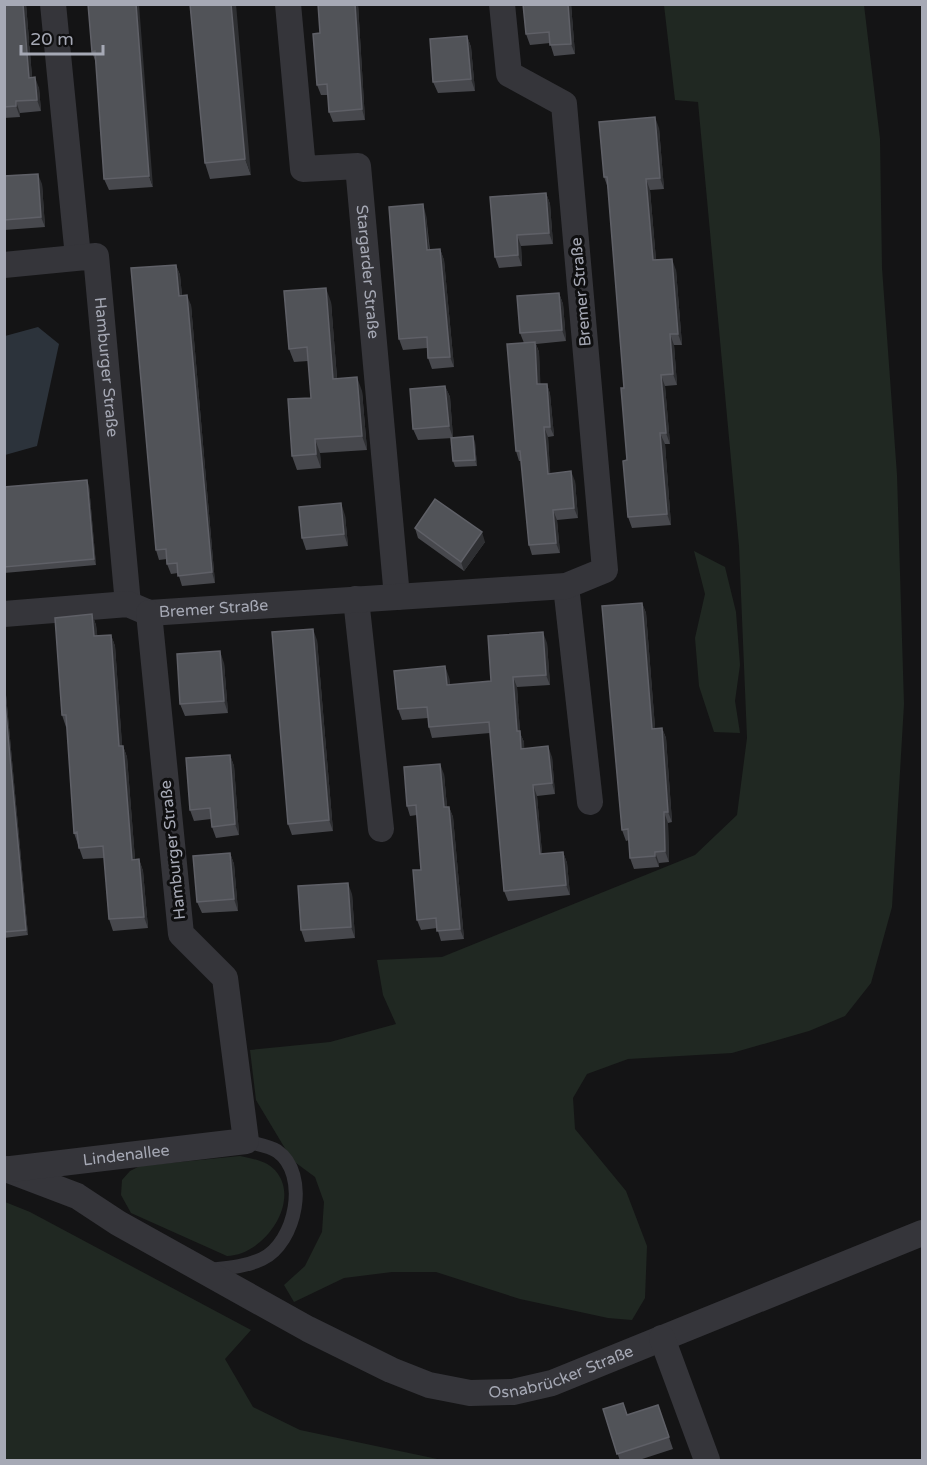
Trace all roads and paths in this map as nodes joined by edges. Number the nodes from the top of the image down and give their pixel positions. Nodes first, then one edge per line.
1 (53, 4) edge
2 (288, 4) edge
3 (502, 4) edge
4 (78, 257) junction
5 (4, 265) edge
6 (566, 586) junction
7 (397, 597) junction
8 (356, 599) junction
9 (138, 608) junction
10 (4, 614) edge
11 (590, 802) dead end
12 (381, 829) dead end
13 (246, 1142) junction
14 (5, 1169) edge
15 (922, 1233) edge
16 (203, 1271) junction
17 (662, 1338) junction
18 (706, 1461) edge

1 - 4 street
2 - 7 street, Stargarder Straße
3 - 6 street, Bremer Straße
4 - 5 street
4 - 9 street, Hamburger Straße
6 - 7 street, Bremer Straße
6 - 11 street
7 - 8 street, Bremer Straße
8 - 9 street, Bremer Straße
8 - 12 street
9 - 10 street, Bremer Straße
9 - 13 street, Hamburger Straße
13 - 14 street, Lindenallee
13 - 16 lane
14 - 16 street, Osnabrücker Straße
15 - 17 street, Osnabrücker Straße
16 - 17 street, Osnabrücker Straße
17 - 18 street

